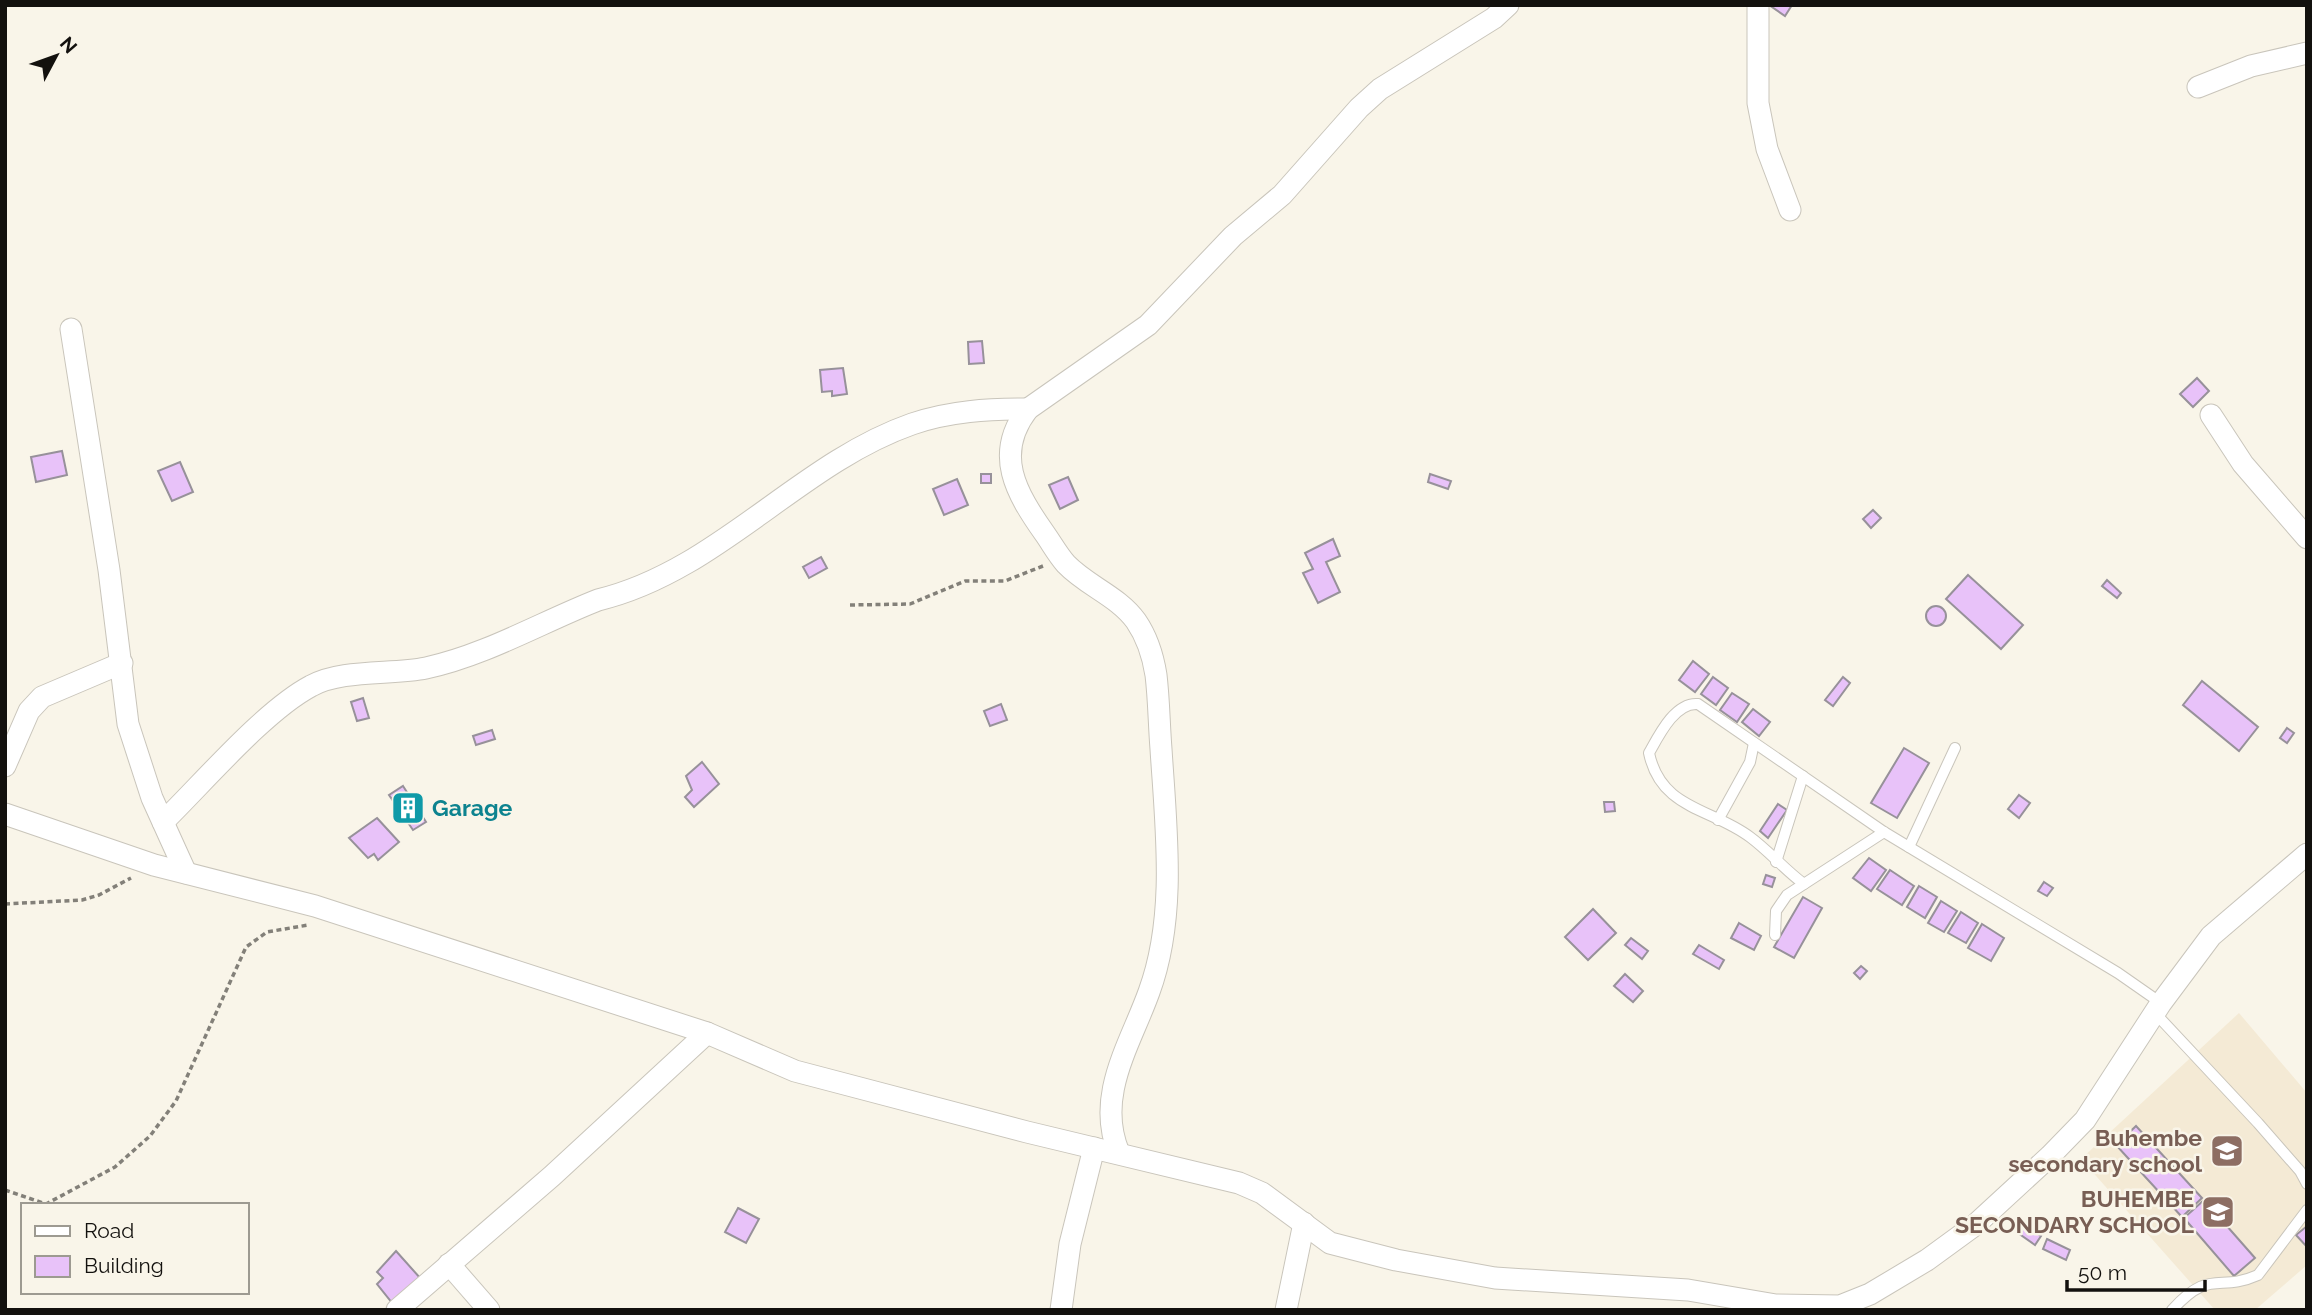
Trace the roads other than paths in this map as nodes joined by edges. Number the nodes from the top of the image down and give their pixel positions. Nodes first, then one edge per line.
1 (1508, 5) edge
2 (1758, 5) edge
3 (2307, 53) edge
4 (2198, 87) dead end
5 (1790, 210) dead end
6 (71, 329) dead end
7 (1028, 409) junction
8 (2211, 415) dead end
9 (2307, 537) edge
10 (122, 663) junction
11 (1755, 743) junction
12 (1955, 748) dead end
13 (5, 766) edge
14 (1803, 776) junction
15 (5, 814) edge
16 (1718, 820) junction
17 (163, 822) junction
18 (1884, 832) junction
19 (1909, 847) junction
20 (2307, 854) edge
21 (1776, 862) junction
22 (186, 873) junction
23 (1804, 884) junction
24 (1775, 935) dead end
25 (2158, 1008) junction
26 (707, 1033) junction
27 (1094, 1148) junction
28 (1119, 1153) junction
29 (2307, 1184) edge
30 (2307, 1210) edge
31 (1304, 1223) junction
32 (449, 1264) junction
33 (1067, 1305) edge
34 (397, 1310) edge
35 (489, 1310) edge
36 (1286, 1310) edge
37 (2172, 1310) edge

1 - 7 street
2 - 5 street
3 - 4 street
6 - 10 street
7 - 17 street
7 - 28 street
8 - 9 street
10 - 13 street
10 - 17 street
11 - 14 lane
11 - 16 lane
11 - 16 lane
12 - 19 lane
14 - 18 lane
14 - 21 lane
15 - 22 street
16 - 21 lane
17 - 22 street
18 - 19 lane
18 - 23 lane
19 - 25 lane
20 - 25 street
21 - 23 lane
22 - 26 street
23 - 24 lane
25 - 29 lane
25 - 31 street
26 - 27 street
26 - 32 street
27 - 28 street
27 - 33 street
28 - 31 street
30 - 37 lane
31 - 36 street
32 - 34 street
32 - 35 street

